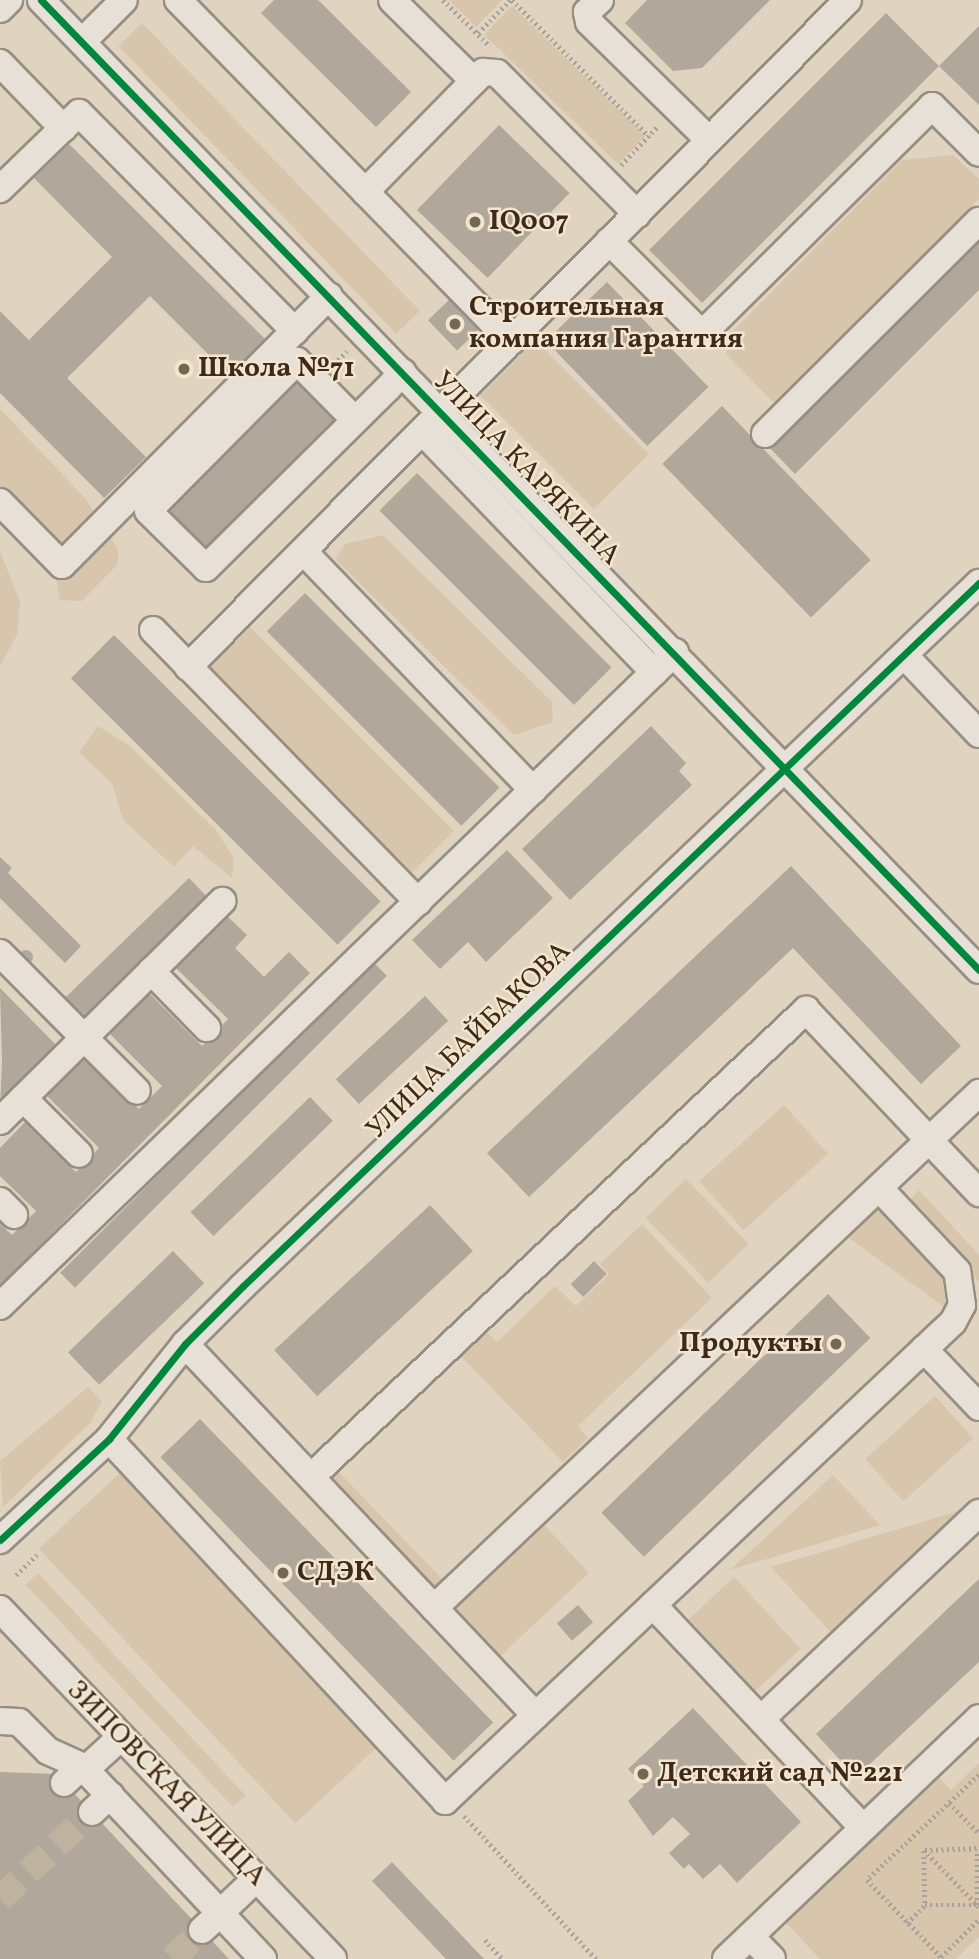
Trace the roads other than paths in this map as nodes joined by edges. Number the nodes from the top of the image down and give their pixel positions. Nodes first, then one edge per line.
1 (9, 0) edge
2 (41, 0) edge
3 (124, 0) edge
4 (178, 0) edge
5 (392, 0) edge
6 (600, 0) edge
7 (848, 0) edge
8 (0, 9) edge
9 (82, 42) junction
10 (0, 63) edge
11 (474, 81) junction
12 (64, 128) junction
13 (709, 141) junction
14 (979, 153) edge
15 (0, 189) edge
16 (365, 192) junction
17 (637, 214) junction
18 (979, 221) edge
19 (609, 241) junction
20 (329, 296) junction
21 (295, 331) junction
22 (511, 341) junction
23 (402, 372) junction
24 (441, 412) junction
25 (355, 419) junction
26 (422, 431) junction
27 (765, 434) dead end
28 (0, 502) edge
29 (303, 551) junction
30 (979, 583) edge
31 (153, 630) dead end
32 (675, 652) junction
33 (904, 654) junction
34 (188, 667) junction
35 (654, 672) junction
36 (979, 734) edge
37 (786, 767) junction
38 (533, 790) junction
39 (222, 901) dead end
40 (418, 902) junction
41 (0, 953) edge
42 (979, 970) edge
43 (151, 971) junction
44 (207, 1028) dead end
45 (84, 1038) junction
46 (137, 1091) dead end
47 (979, 1093) edge
48 (23, 1098) junction
49 (0, 1121) edge
50 (929, 1140) junction
51 (79, 1154) dead end
52 (879, 1188) junction
53 (979, 1193) edge
54 (0, 1306) edge
55 (185, 1344) junction
56 (924, 1349) junction
57 (979, 1407) edge
58 (110, 1439) junction
59 (311, 1477) junction
60 (979, 1513) edge
61 (0, 1540) edge
62 (653, 1605) junction
63 (434, 1608) junction
64 (0, 1609) edge
65 (536, 1716) junction
66 (979, 1718) edge
67 (761, 1719) junction
68 (0, 1721) edge
69 (121, 1737) junction
70 (77, 1773) junction
71 (863, 1828) junction
72 (256, 1879) junction
73 (211, 1922) junction
74 (751, 1937) junction
75 (264, 1959) edge
76 (333, 1959) edge
77 (726, 1959) edge
78 (772, 1959) edge

1 - 8 street
2 - 9 street, УЛИЦА КАРЯКИНА
3 - 9 street
4 - 16 street
5 - 11 street
6 - 13 street
7 - 13 street
9 - 20 street, УЛИЦА КАРЯКИНА
10 - 12 street
11 - 16 street
11 - 17 street
12 - 15 street
12 - 21 street
13 - 17 street
14 - 19 street
16 - 22 street
17 - 19 street
18 - 27 street
19 - 22 street
20 - 21 street
20 - 23 street, УЛИЦА КАРЯКИНА
21 - 28 street
22 - 24 street
23 - 24 street, УЛИЦА КАРЯКИНА
23 - 25 street
24 - 26 street
24 - 32 street, УЛИЦА КАРЯКИНА
25 - 25 street
26 - 29 street
26 - 35 street
29 - 34 street
29 - 38 street
30 - 33 street, УЛИЦА БАЙБАКОВА
31 - 34 street
32 - 35 street
32 - 37 street, УЛИЦА КАРЯКИНА
33 - 36 street
33 - 37 street, УЛИЦА БАЙБАКОВА
34 - 40 street
35 - 38 street
37 - 42 street, УЛИЦА КАРЯКИНА
37 - 55 street, УЛИЦА БАЙБАКОВА
38 - 40 street
39 - 43 street
40 - 54 street
41 - 45 street
43 - 44 street
43 - 45 street
45 - 46 street
45 - 48 street
47 - 50 street
48 - 49 street
48 - 51 street
50 - 52 street
50 - 53 street
50 - 59 street
52 - 56 street
52 - 63 street
55 - 58 street, УЛИЦА БАЙБАКОВА
55 - 59 street
56 - 57 street
56 - 62 street
58 - 61 street, УЛИЦА БАЙБАКОВА
58 - 65 street
59 - 63 street
60 - 67 street
62 - 65 street
62 - 67 street
63 - 65 street
64 - 69 street, ЗИПОВСКАЯ УЛИЦА
66 - 71 street
67 - 71 street
68 - 70 street
69 - 70 street
69 - 72 street, ЗИПОВСКАЯ УЛИЦА
70 - 73 street
71 - 74 street
72 - 73 street
72 - 76 street, ЗИПОВСКАЯ УЛИЦА
73 - 75 street
74 - 77 street
74 - 78 street

